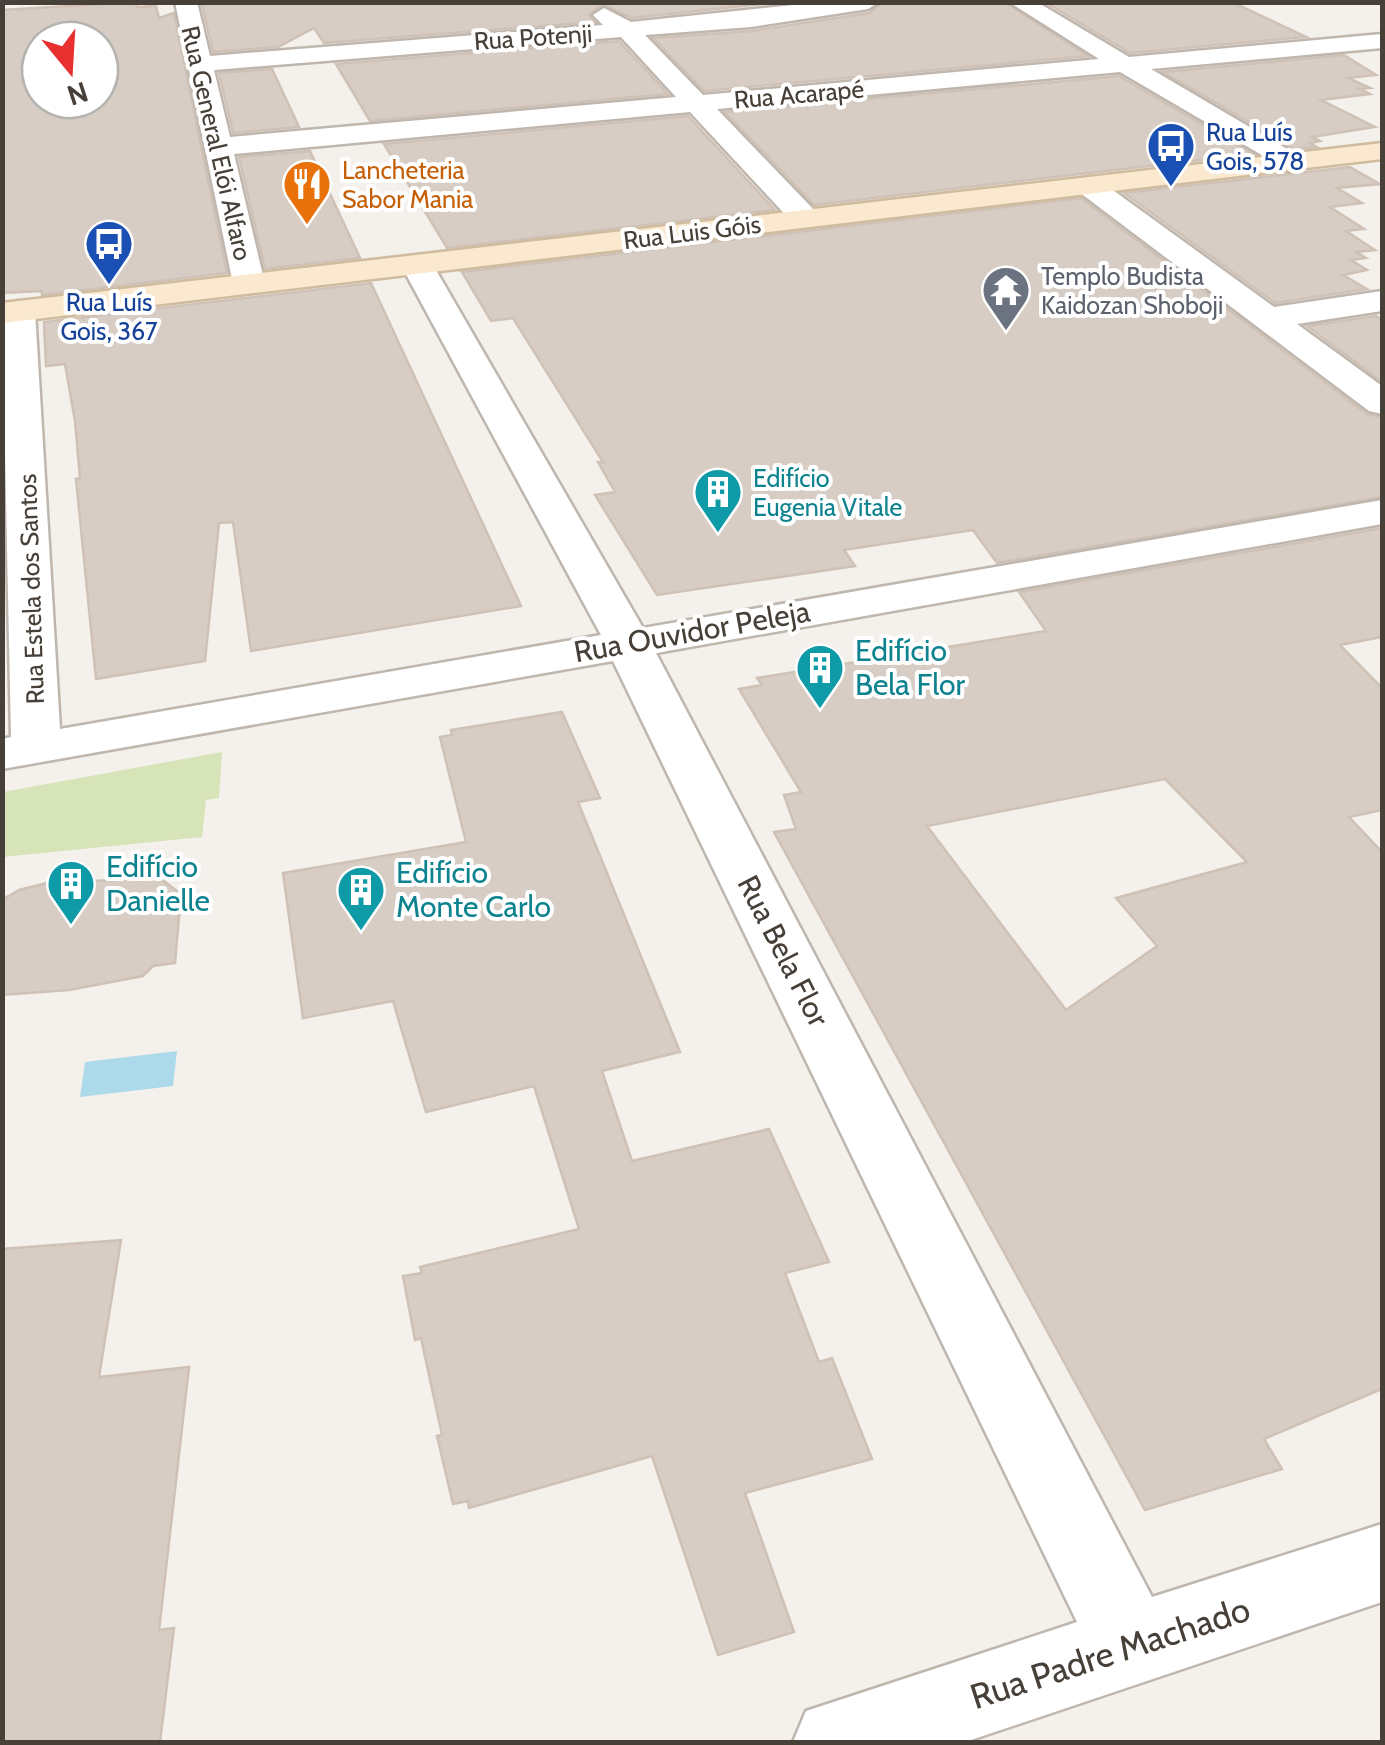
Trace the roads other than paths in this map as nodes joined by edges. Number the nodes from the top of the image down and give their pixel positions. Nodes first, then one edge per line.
1 (186, 2) edge
2 (579, 2) edge
3 (868, 2) edge
4 (1020, 2) edge
5 (627, 30) junction
6 (1382, 41) edge
7 (197, 64) junction
8 (1126, 64) junction
9 (695, 104) junction
10 (216, 147) junction
11 (1382, 152) edge
12 (1289, 162) junction
13 (1088, 186) junction
14 (806, 218) junction
15 (417, 265) junction
16 (249, 284) junction
17 (1382, 302) edge
18 (10, 312) edge
19 (1267, 318) junction
20 (1382, 403) edge
21 (1382, 512) edge
22 (627, 643) junction
23 (19, 751) edge
24 (1382, 1564) edge
25 (1132, 1646) junction
26 (837, 1742) edge

1 - 7 street, Rua General Elói Alfaro
2 - 5 street
3 - 5 street, Rua Potenji
4 - 8 street
5 - 7 street, Rua Potenji
5 - 9 street
6 - 8 street, Rua Acarapé
7 - 10 street, Rua General Elói Alfaro
8 - 9 street, Rua Acarapé
8 - 12 street
9 - 10 street, Rua Acarapé
9 - 14 street
10 - 16 street, Rua General Elói Alfaro
11 - 12 street, Rua Luis Góis
12 - 13 street, Rua Luis Góis
13 - 14 street, Rua Luis Góis
13 - 19 street
14 - 15 street, Rua Luis Góis
15 - 16 street, Rua Luis Góis
15 - 22 street, Rua Bela Flor
16 - 18 street, Rua Luis Góis
17 - 19 street
18 - 23 street, Rua Estela dos Santos
19 - 20 street
21 - 22 street, Rua Ouvidor Peleja
22 - 23 street, Rua Ouvidor Peleja
22 - 25 street, Rua Bela Flor
24 - 25 street, Rua Padre Machado
25 - 26 street, Rua Padre Machado

